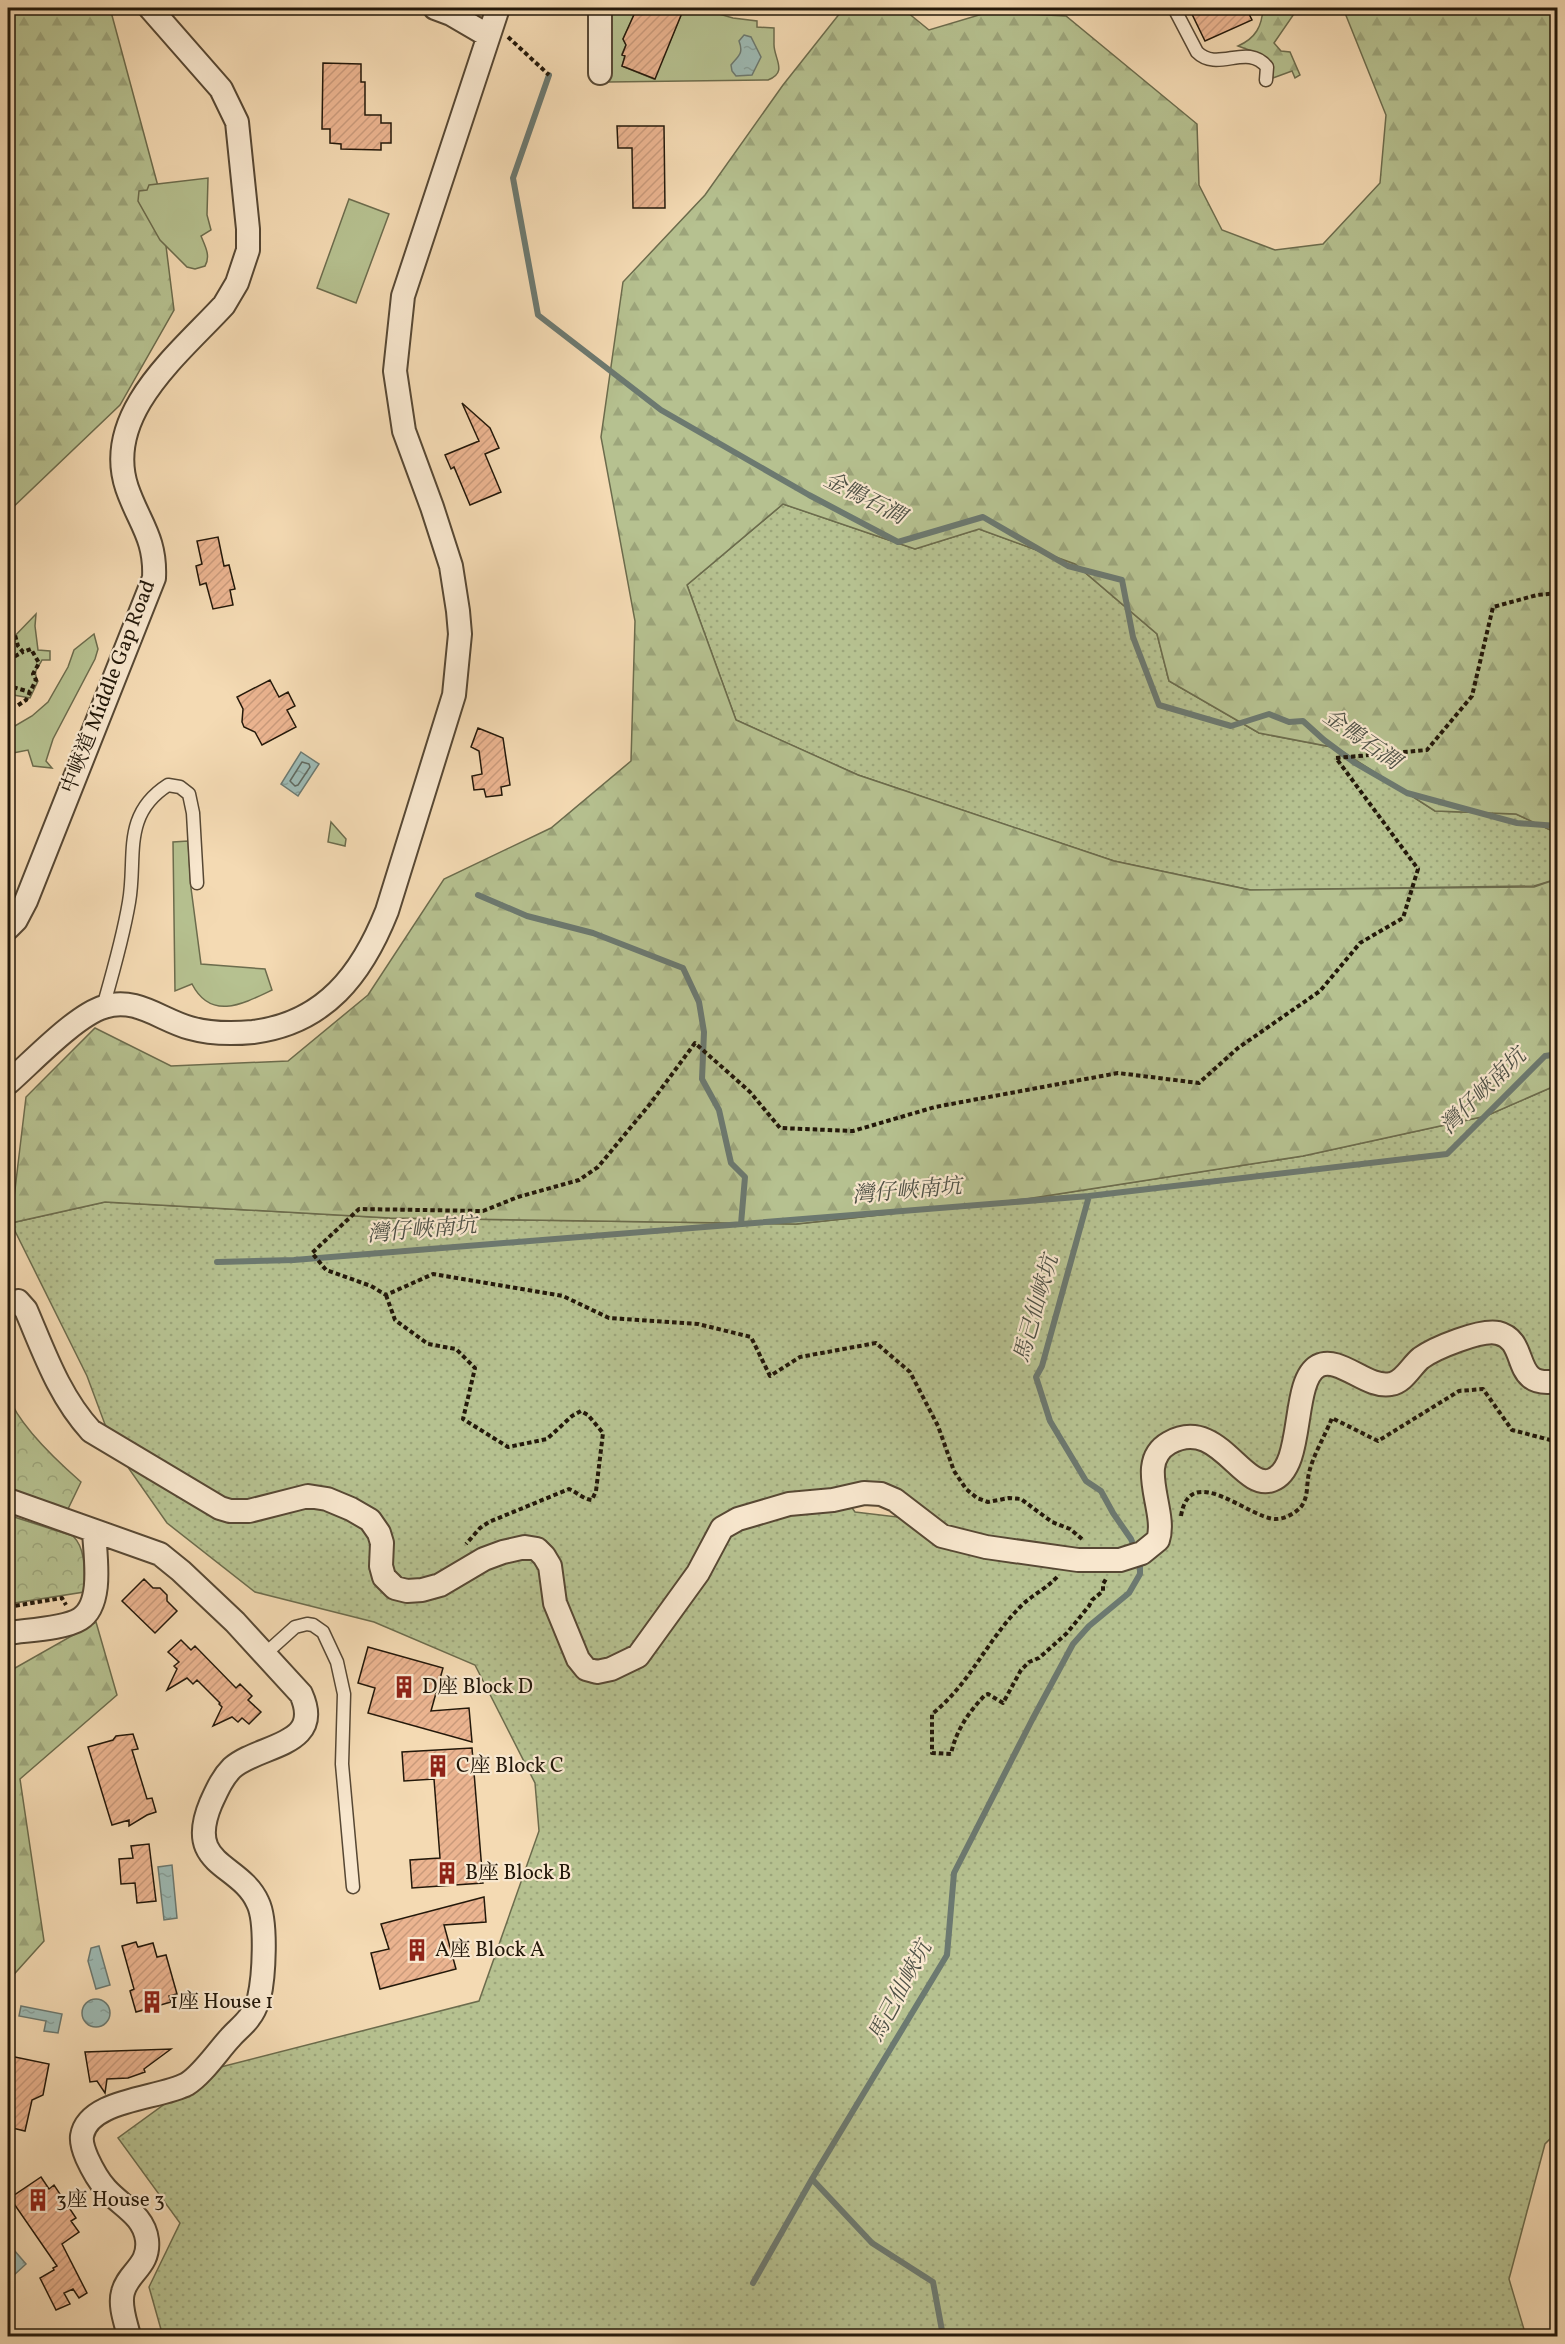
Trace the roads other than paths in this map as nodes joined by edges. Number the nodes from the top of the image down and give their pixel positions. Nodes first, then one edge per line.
1 (150, 8) edge
2 (435, 8) edge
3 (600, 8) edge
4 (1174, 8) edge
5 (492, 21) edge
6 (600, 73) dead end
7 (1266, 80) dead end
8 (197, 883) dead end
9 (8, 928) edge
10 (104, 1007) junction
11 (8, 1083) edge
12 (13, 1298) edge
13 (1557, 1381) edge
14 (8, 1500) edge
15 (94, 1531) junction
16 (8, 1633) edge
17 (265, 1654) junction
18 (353, 1887) dead end
19 (129, 2337) edge

1 - 9 street, 中峽道 Middle Gap Road
2 - 5 street
3 - 6 street
4 - 7 lane
5 - 10 street
8 - 10 lane
10 - 11 street
12 - 13 street
14 - 15 street
15 - 16 street
15 - 17 street
17 - 18 lane
17 - 19 street

